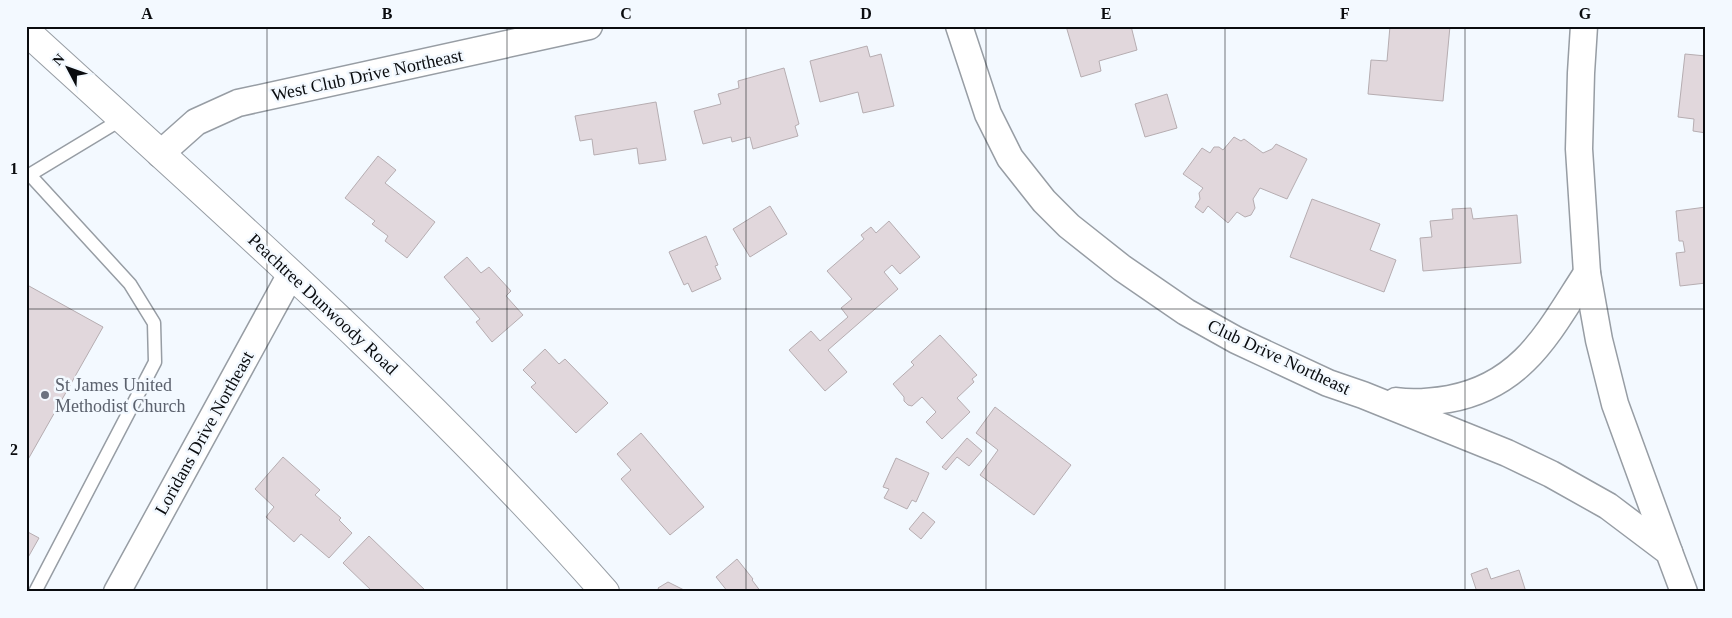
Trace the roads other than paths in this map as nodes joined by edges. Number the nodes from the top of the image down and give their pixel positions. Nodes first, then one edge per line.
1 (589, 26) edge
2 (959, 26) edge
3 (1584, 26) edge
4 (26, 31) edge
5 (122, 118) junction
6 (160, 154) junction
7 (28, 176) edge
8 (1588, 273) junction
9 (291, 274) junction
10 (1363, 395) junction
11 (1669, 552) junction
12 (35, 592) edge
13 (117, 592) edge
14 (605, 592) edge
15 (1684, 592) edge

1 - 6 street, West Club Drive Northeast
2 - 10 street, Club Drive Northeast
3 - 8 street
4 - 5 main road, Peachtree Dunwoody Road
5 - 6 main road, Peachtree Dunwoody Road
5 - 7 lane
6 - 9 main road, Peachtree Dunwoody Road
7 - 12 lane
8 - 10 street
8 - 11 street
9 - 13 street, Loridans Drive Northeast
9 - 14 main road, Peachtree Dunwoody Road
10 - 11 street, Club Drive Northeast
11 - 15 street

